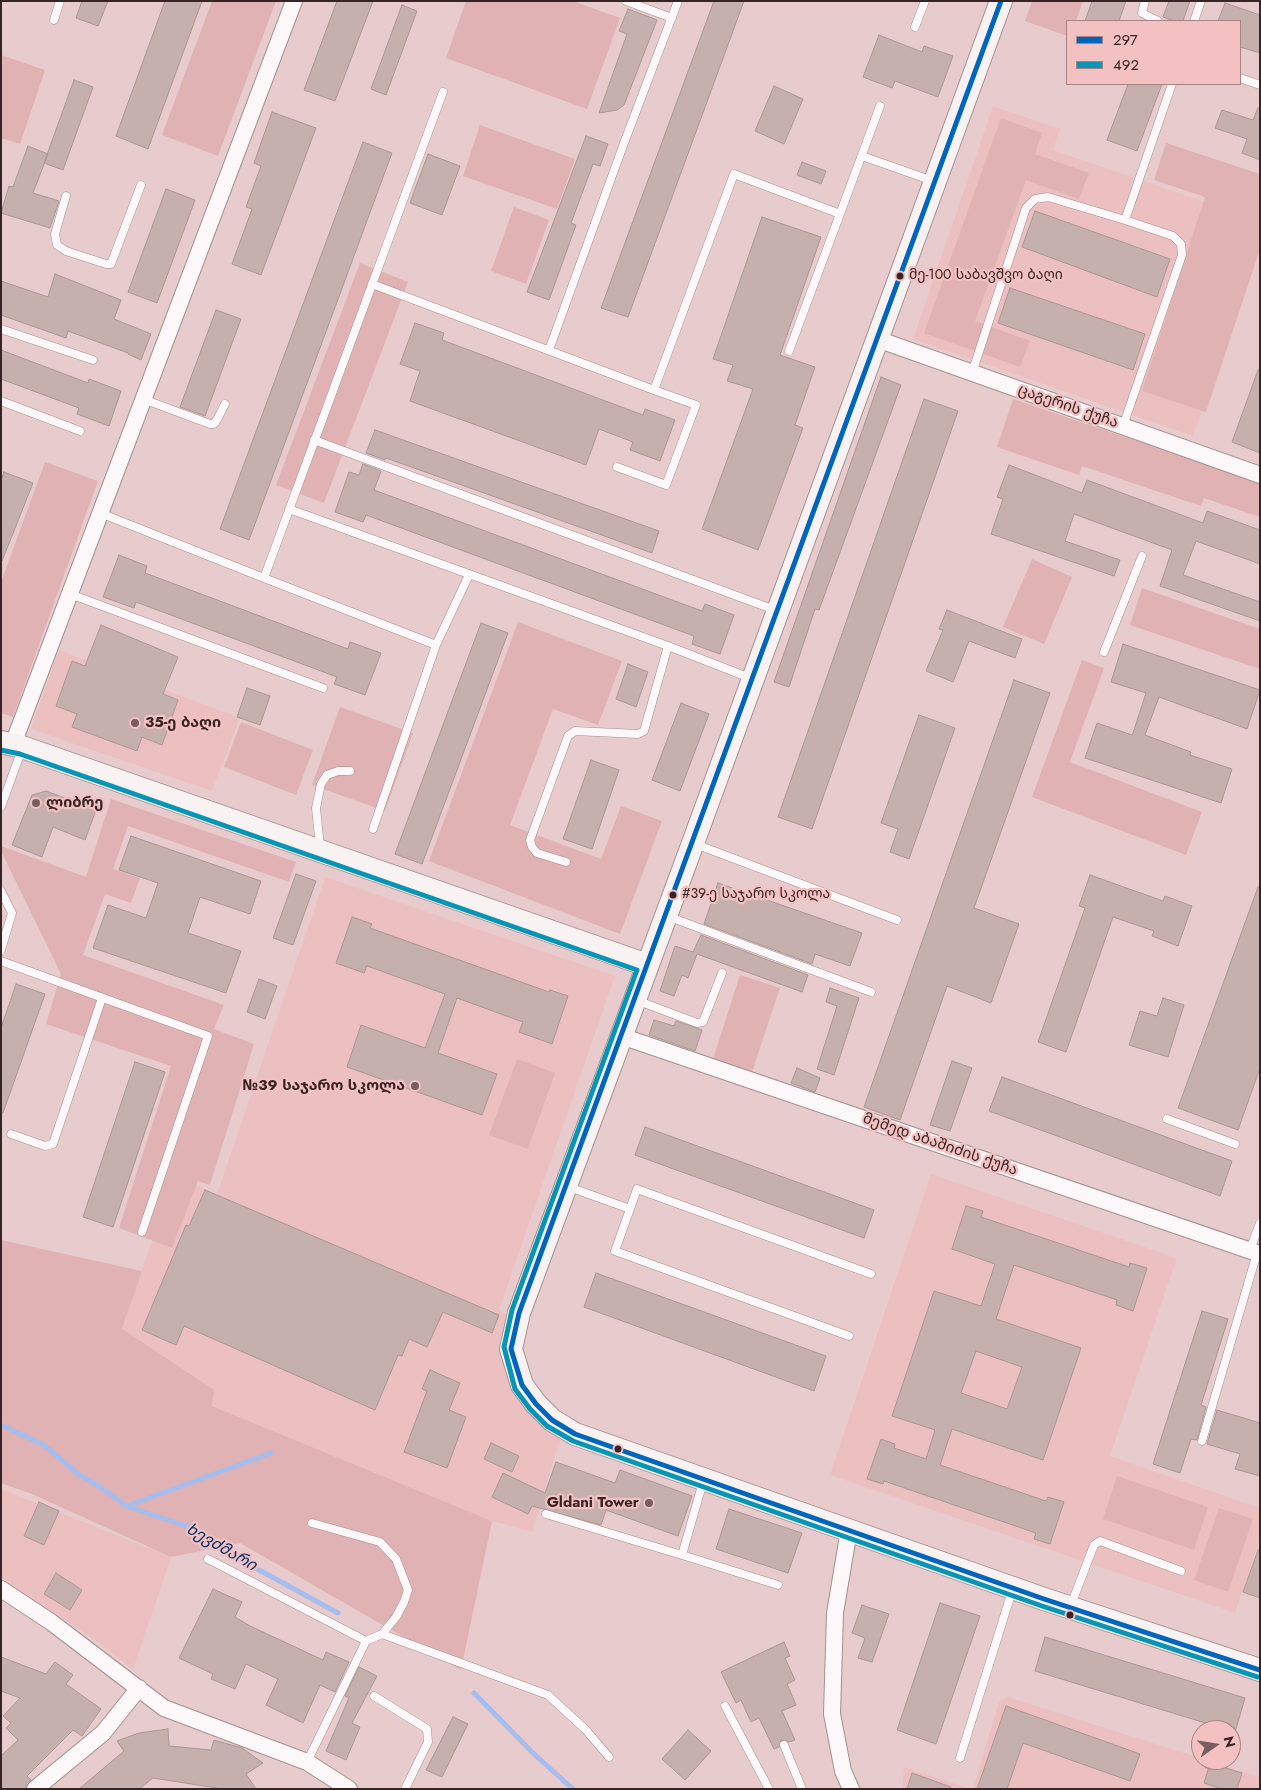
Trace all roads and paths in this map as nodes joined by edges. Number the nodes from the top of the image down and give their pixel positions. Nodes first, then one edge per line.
1 (60, 1) edge
2 (294, 1) edge
3 (626, 1) edge
4 (678, 1) edge
5 (926, 1) edge
6 (1001, 1) edge
7 (1145, 1) edge
8 (1201, 1) edge
9 (672, 18) junction
10 (54, 20) dead end
11 (1156, 20) edge
12 (1194, 20) edge
13 (915, 28) dead end
14 (1241, 78) edge
15 (1172, 85) edge
16 (1260, 85) edge
17 (444, 92) dead end
18 (880, 106) dead end
19 (862, 156) junction
20 (934, 182) junction
21 (141, 186) dead end
22 (66, 196) dead end
23 (840, 214) junction
24 (1125, 220) junction
25 (372, 284) junction
26 (1, 329) edge
27 (877, 339) junction
28 (549, 350) junction
29 (789, 351) dead end
30 (93, 360) dead end
31 (972, 373) junction
32 (654, 390) junction
33 (143, 399) junction
34 (1, 401) edge
35 (225, 404) dead end
36 (1123, 426) junction
37 (80, 431) dead end
38 (314, 440) junction
39 (617, 467) dead end
40 (1260, 475) edge
41 (289, 508) junction
42 (100, 513) junction
43 (1142, 556) dead end
44 (470, 575) junction
45 (264, 578) junction
46 (70, 594) junction
47 (777, 610) junction
48 (436, 645) junction
49 (668, 646) junction
50 (1104, 652) dead end
51 (752, 679) junction
52 (323, 688) dead end
53 (12, 744) edge
54 (350, 771) dead end
55 (1, 807) edge
56 (374, 829) dead end
57 (694, 843) junction
58 (321, 851) junction
59 (566, 862) dead end
60 (1, 891) edge
61 (666, 915) junction
62 (897, 920) dead end
63 (1, 950) edge
64 (1, 961) edge
65 (647, 965) junction
66 (722, 973) dead end
67 (872, 992) dead end
68 (102, 998) junction
69 (634, 1000) junction
70 (621, 1036) junction
71 (1167, 1119) dead end
72 (12, 1134) dead end
73 (1235, 1144) dead end
74 (566, 1186) junction
75 (630, 1210) junction
76 (1260, 1223) edge
77 (142, 1232) dead end
78 (1255, 1252) edge
79 (871, 1274) dead end
80 (849, 1336) dead end
81 (1202, 1441) dead end
82 (704, 1480) junction
83 (546, 1514) dead end
84 (312, 1523) dead end
85 (849, 1530) junction
86 (682, 1556) junction
87 (208, 1559) dead end
88 (1181, 1570) dead end
89 (778, 1585) dead end
90 (1013, 1588) junction
91 (1, 1589) edge
92 (1070, 1608) junction
93 (382, 1634) junction
94 (366, 1641) junction
95 (1260, 1670) edge
96 (140, 1688) junction
97 (374, 1696) dead end
98 (725, 1706) dead end
99 (784, 1745) dead end
100 (609, 1757) dead end
101 (960, 1758) dead end
102 (307, 1762) junction
103 (35, 1789) edge
104 (349, 1789) edge
105 (405, 1789) edge
106 (769, 1789) edge
107 (802, 1789) edge
108 (851, 1789) edge

1 - 10 lane
2 - 33 street
3 - 9 lane
4 - 9 lane
5 - 13 lane
6 - 20 street
7 - 11 lane
8 - 12 lane
9 - 28 lane
14 - 16 lane
15 - 24 lane
17 - 25 lane
18 - 19 lane
19 - 20 lane
19 - 23 lane
20 - 27 street
21 - 22 lane
23 - 29 lane
23 - 32 lane
24 - 31 lane
24 - 36 lane
25 - 28 lane
25 - 38 lane
26 - 30 lane
27 - 31 street, ცაგერის ქუჩა
27 - 47 street
28 - 32 lane
31 - 36 street, ცაგერის ქუჩა
32 - 39 lane
33 - 35 lane
33 - 42 street
34 - 37 lane
36 - 40 street, ცაგერის ქუჩა
38 - 41 lane
38 - 47 lane
41 - 44 lane
41 - 45 lane
42 - 45 lane
42 - 46 street
43 - 50 lane
44 - 48 lane
44 - 49 lane
45 - 48 lane
46 - 52 lane
46 - 53 street
47 - 51 street
48 - 56 lane
49 - 51 lane
49 - 59 lane
51 - 57 street
53 - 55 lane
53 - 58 street
54 - 58 lane
57 - 61 street
57 - 62 lane
58 - 65 street
60 - 63 lane
61 - 65 street
61 - 67 lane
64 - 68 lane
65 - 69 street
66 - 69 lane
68 - 72 lane
68 - 77 lane
69 - 70 street
70 - 74 street
70 - 78 street, მემედ აბაშიძის ქუჩა
71 - 73 lane
74 - 75 lane
74 - 82 street
75 - 79 lane
75 - 80 lane
76 - 78 lane
78 - 81 lane
82 - 85 street
82 - 86 lane
83 - 86 lane
84 - 93 lane
85 - 90 street
85 - 108 street
86 - 89 lane
87 - 94 lane
88 - 92 lane
90 - 92 street
90 - 101 lane
91 - 96 street
92 - 95 street
93 - 94 lane
93 - 100 lane
94 - 102 lane
96 - 102 street
96 - 103 street
97 - 105 lane
98 - 106 lane
99 - 107 lane
102 - 104 street

